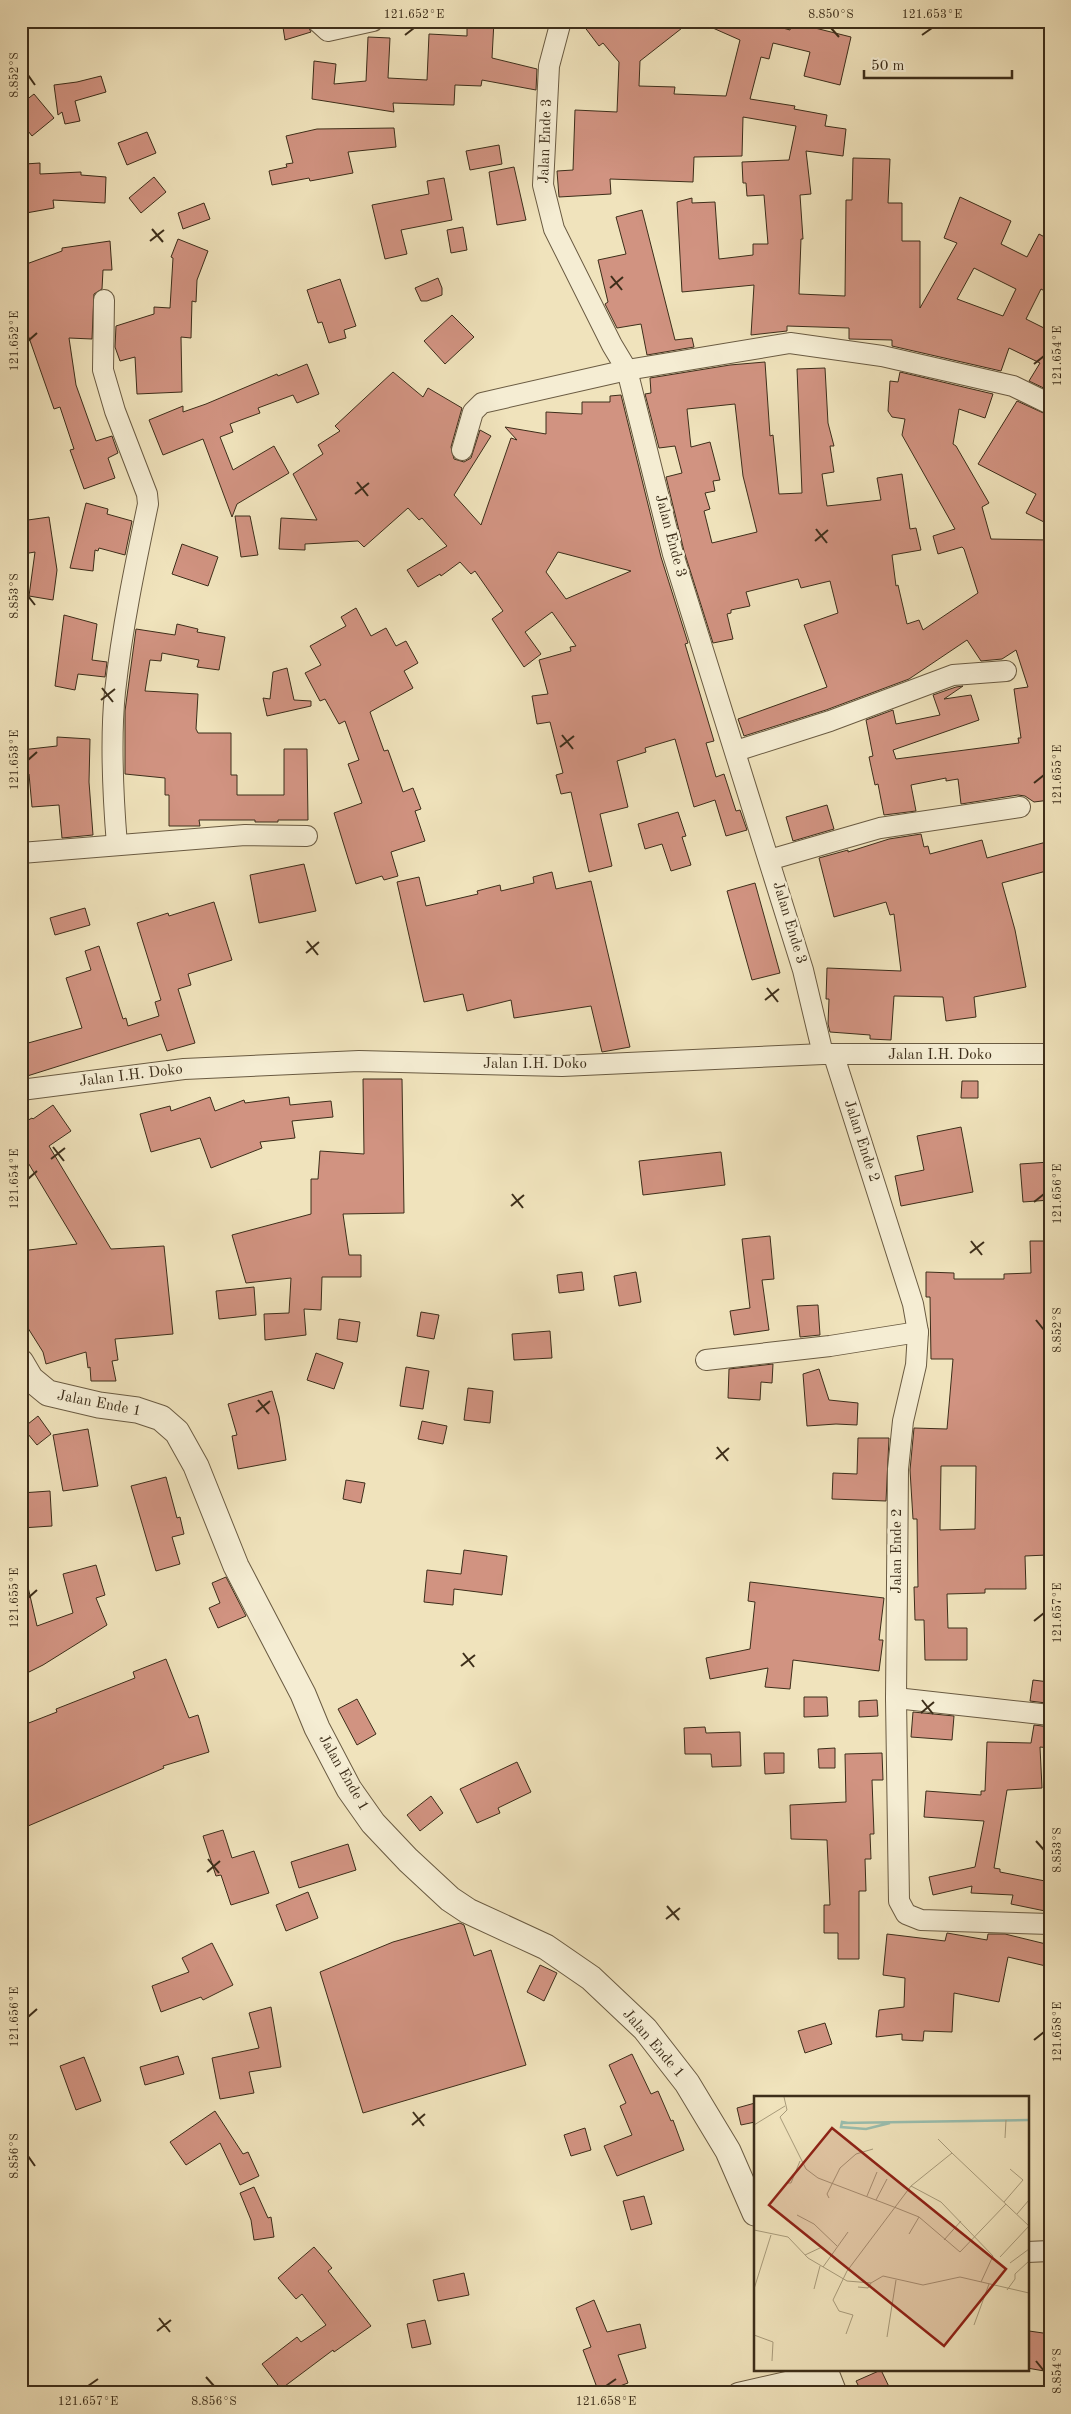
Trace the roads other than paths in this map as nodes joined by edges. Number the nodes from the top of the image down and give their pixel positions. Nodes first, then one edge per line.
1 (316, 21) edge
2 (373, 21) edge
3 (560, 21) edge
4 (104, 300) dead end
5 (627, 370) junction
6 (1050, 404) edge
7 (462, 450) dead end
8 (1006, 671) dead end
9 (736, 751) junction
10 (1020, 807) dead end
11 (308, 836) dead end
12 (117, 845) junction
13 (21, 853) edge
14 (769, 860) junction
15 (1050, 1054) edge
16 (828, 1055) junction
17 (21, 1090) edge
18 (918, 1332) junction
19 (706, 1360) dead end
20 (21, 1362) edge
21 (896, 1698) junction
22 (1050, 1715) edge
23 (1050, 1924) edge
24 (754, 2211) edge
25 (1050, 2251) edge
26 (1028, 2252) edge
27 (828, 2379) edge
28 (738, 2393) edge

1 - 2 street
3 - 5 street, Jalan Ende 3
4 - 12 street
5 - 6 street
5 - 7 street
5 - 9 street, Jalan Ende 3
8 - 9 street
9 - 14 street, Jalan Ende 3
10 - 14 street
11 - 12 street
12 - 13 street
14 - 16 street, Jalan Ende 3
15 - 16 street, Jalan I.H. Doko
16 - 17 street, Jalan I.H. Doko
16 - 18 street, Jalan Ende 2
18 - 19 street
18 - 21 street, Jalan Ende 2
20 - 24 street, Jalan Ende 1
21 - 22 street
21 - 23 street, Jalan Ende 2
25 - 26 street
27 - 28 street

